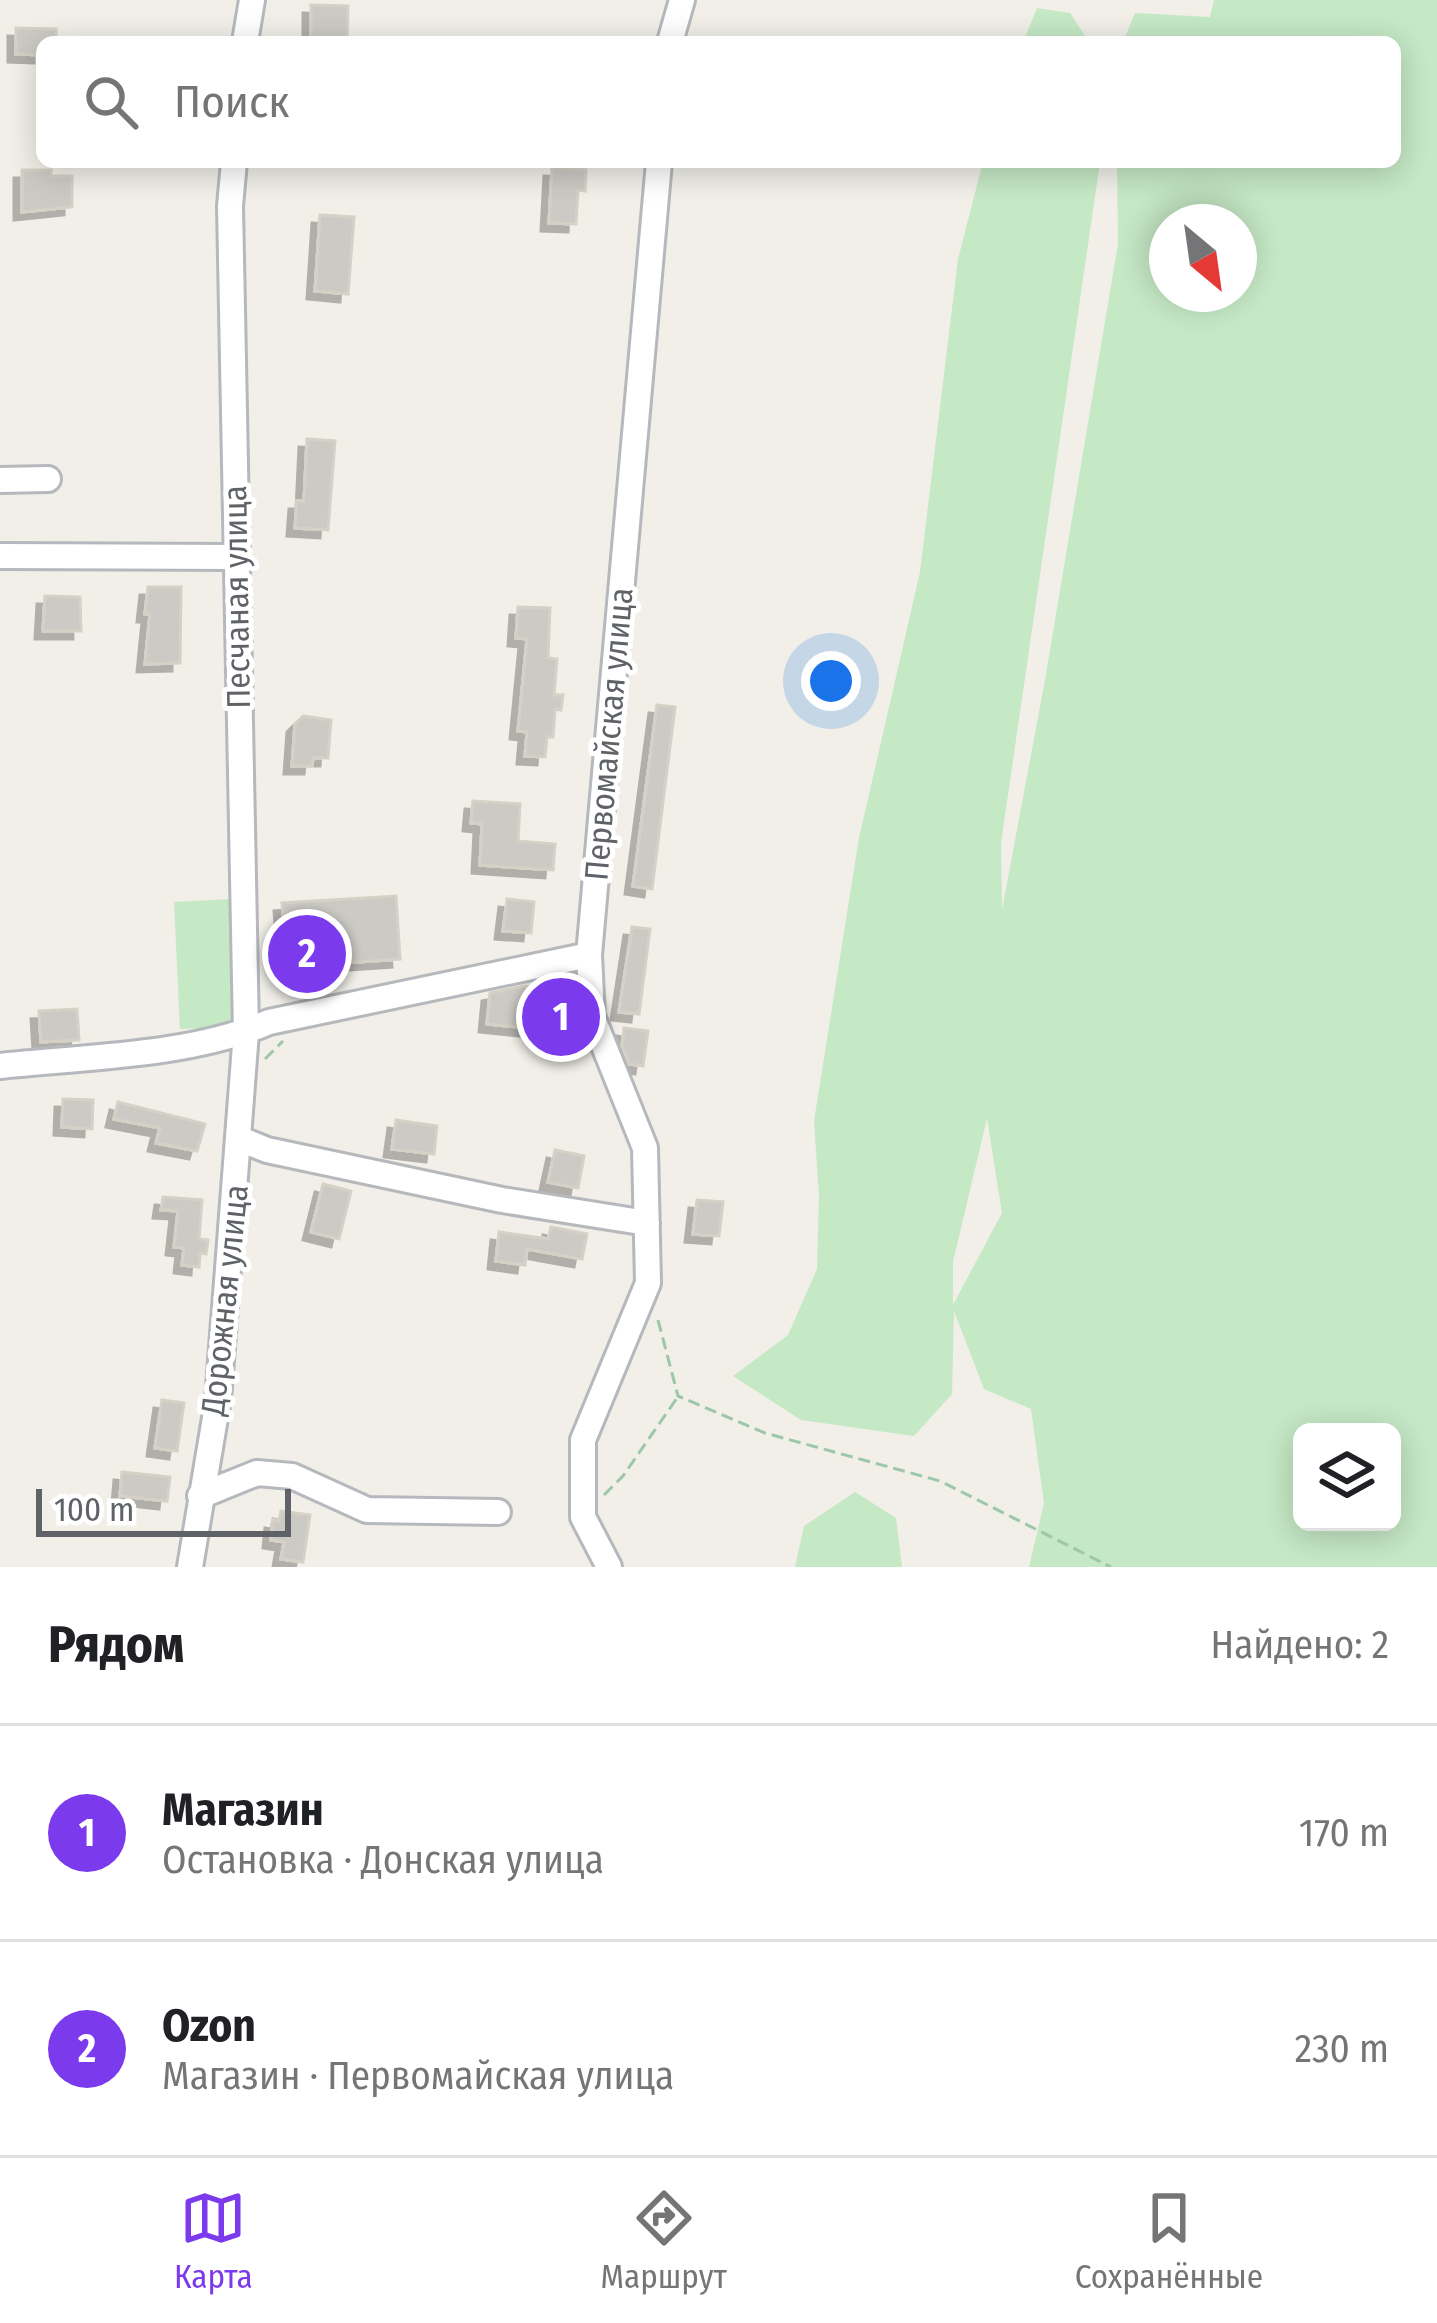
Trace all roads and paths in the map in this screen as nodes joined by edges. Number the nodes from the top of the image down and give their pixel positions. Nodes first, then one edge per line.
1 (252, 0) edge
2 (682, 0) edge
3 (246, 36) edge
4 (672, 36) edge
5 (233, 168) edge
6 (658, 168) edge
7 (48, 478) dead end
8 (0, 480) edge
9 (0, 556) edge
10 (237, 557) junction
11 (590, 955) junction
12 (246, 1032) junction
13 (290, 1037) dead end
14 (265, 1059) dead end
15 (0, 1066) edge
16 (240, 1139) junction
17 (647, 1223) junction
18 (648, 1283) junction
19 (678, 1396) junction
20 (200, 1496) junction
21 (498, 1513) dead end
22 (583, 1516) junction
23 (190, 1567) edge
24 (610, 1567) edge
25 (1111, 1567) edge

1 - 3 street
2 - 4 street
5 - 10 street, Песчаная улица
6 - 11 street, Первомайская улица
7 - 8 street
9 - 10 street
10 - 12 street, Песчаная улица
11 - 12 street
11 - 17 street, Первомайская улица
12 - 15 street
12 - 16 street, Дорожная улица
13 - 14 path
16 - 17 street
16 - 20 street, Дорожная улица
17 - 18 street, Первомайская улица
18 - 19 path
18 - 22 street
19 - 22 path
19 - 25 path
20 - 21 street
20 - 23 street, Дорожная улица
22 - 24 street

